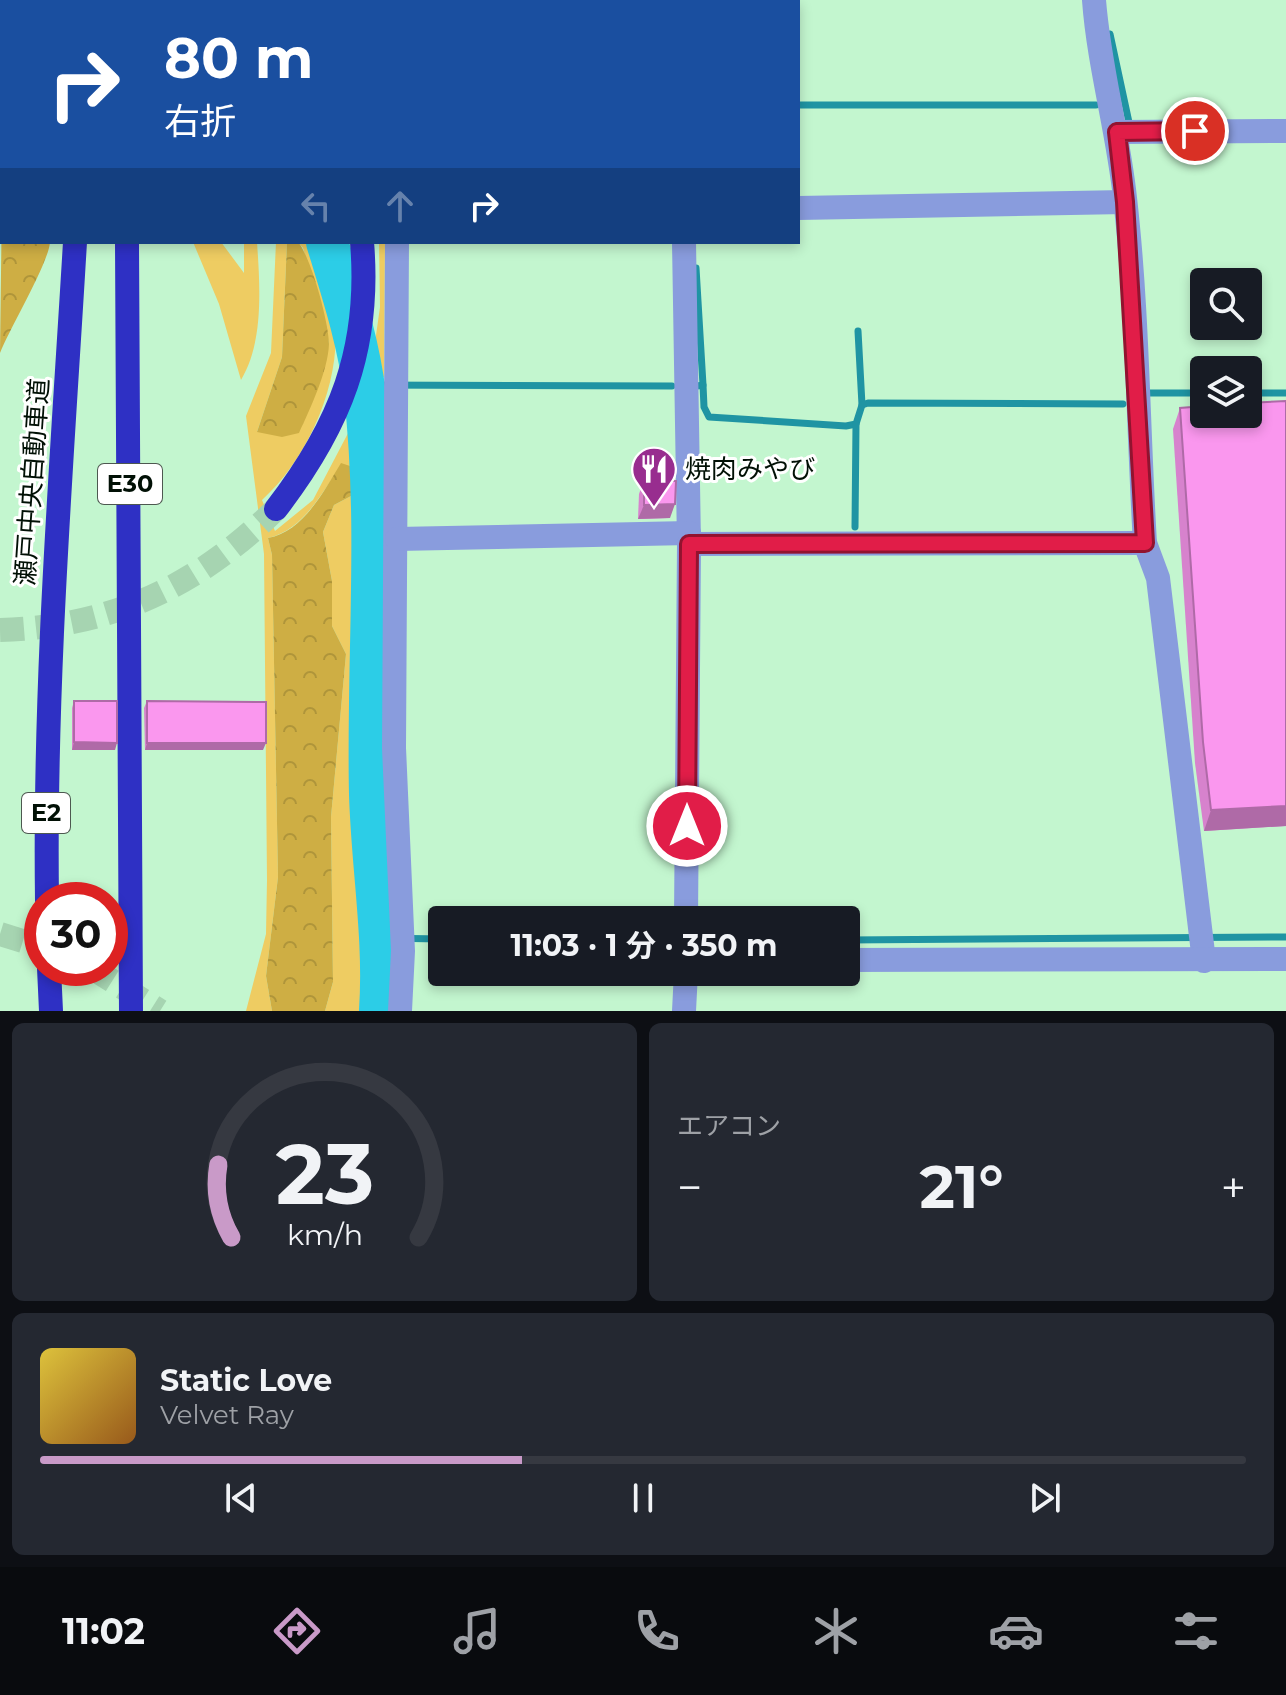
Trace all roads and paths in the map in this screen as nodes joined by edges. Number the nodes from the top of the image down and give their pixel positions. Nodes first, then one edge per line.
1 (1094, 0) edge
2 (1127, 131) junction
3 (1286, 131) edge
4 (1125, 202) junction
5 (800, 208) edge
6 (75, 244) edge
7 (127, 244) edge
8 (362, 244) edge
9 (397, 244) edge
10 (684, 244) edge
11 (276, 509) tunnel mouth
12 (397, 539) junction
13 (689, 539) junction
14 (1145, 543) junction
15 (47, 726) joint
16 (47, 882) edge
17 (686, 906) edge
18 (1202, 947) junction
19 (860, 959) edge
20 (1286, 959) edge
21 (50, 986) edge
22 (685, 986) edge
23 (51, 1011) edge
24 (131, 1011) edge
25 (400, 1011) edge
26 (684, 1011) edge

1 - 2 street
2 - 3 street
2 - 4 street
4 - 5 street
4 - 14 street
6 - 15 highway, 瀬戸中央自動車道 / E30
7 - 24 highway, E30
8 - 11 highway
9 - 12 street
10 - 13 street
12 - 13 street
12 - 25 street
13 - 14 street
13 - 17 street
14 - 18 street
15 - 16 highway, E2
18 - 19 street
18 - 20 street
21 - 23 highway
22 - 26 street

